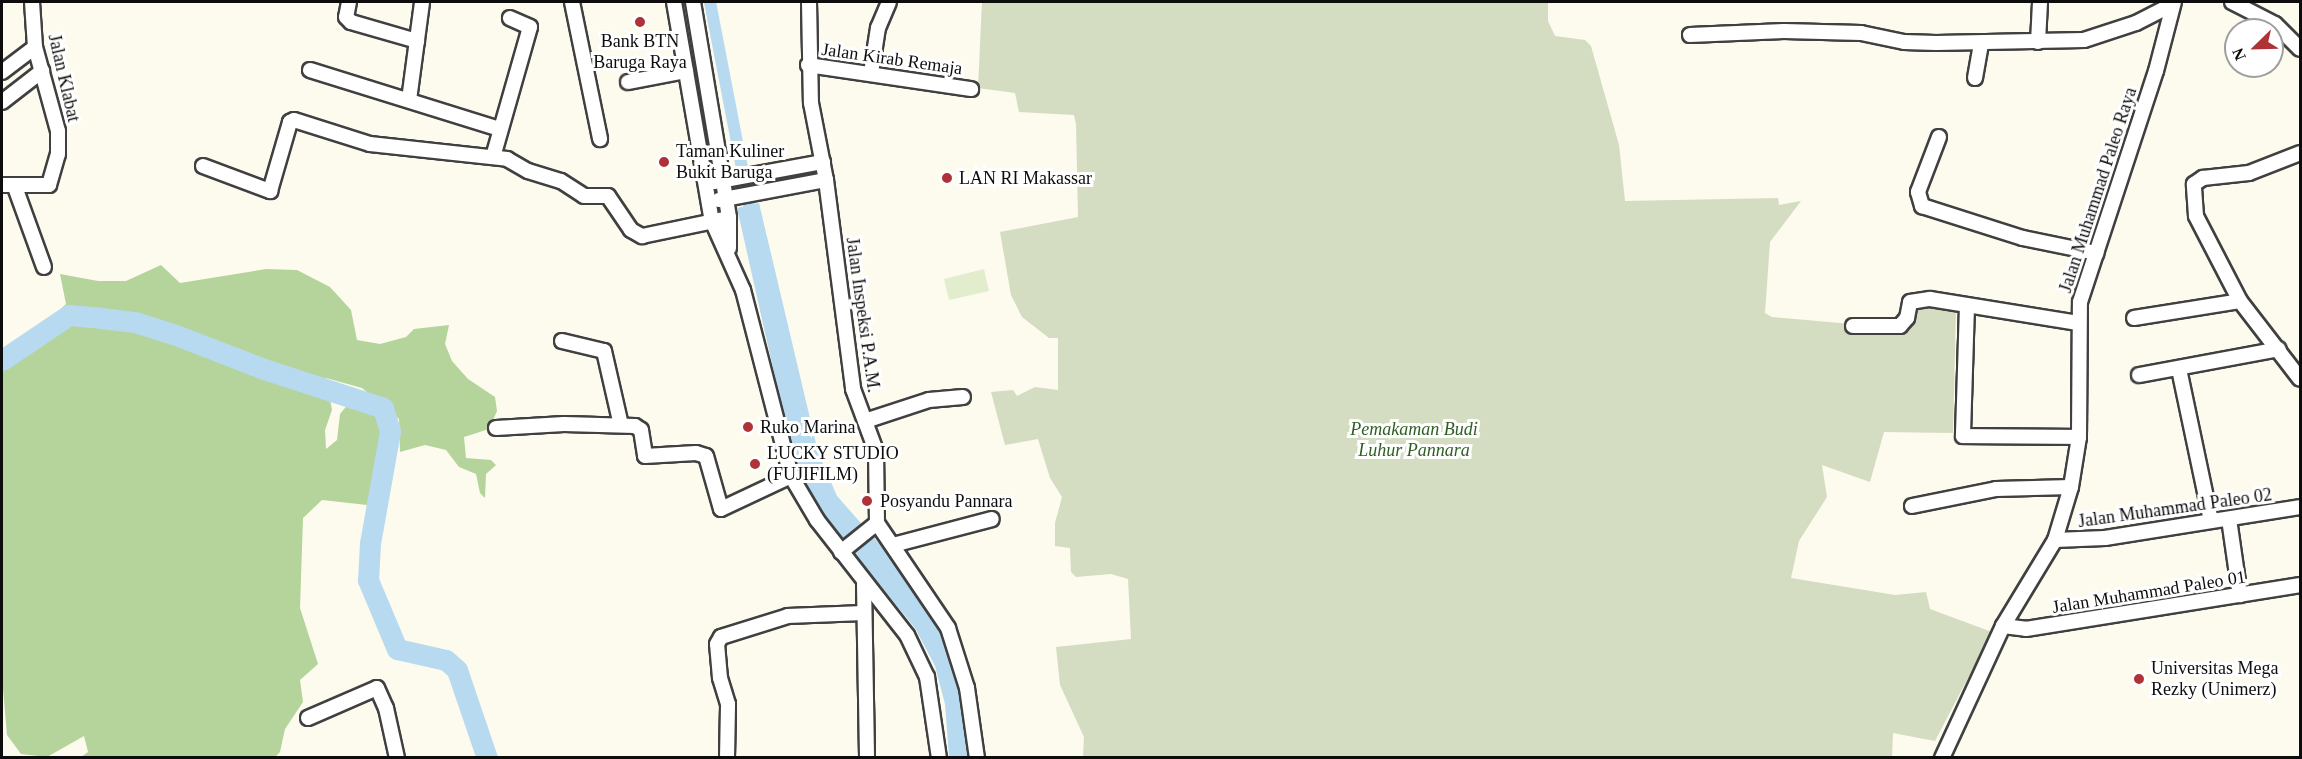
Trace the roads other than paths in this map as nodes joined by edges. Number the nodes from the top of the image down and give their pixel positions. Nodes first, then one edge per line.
1 (32, 2) edge
2 (349, 2) edge
3 (422, 2) edge
4 (572, 2) edge
5 (674, 2) edge
6 (693, 2) edge
7 (809, 2) edge
8 (889, 2) edge
9 (2040, 2) edge
10 (2232, 2) edge
11 (2172, 3) edge
12 (510, 18) dead end
13 (1690, 35) dead end
14 (417, 41) junction
15 (2038, 42) junction
16 (1981, 43) junction
17 (35, 48) junction
18 (2301, 49) edge
19 (808, 65) junction
20 (310, 69) dead end
21 (686, 70) junction
22 (42, 71) junction
23 (2, 72) edge
24 (871, 73) junction
25 (1975, 78) dead end
26 (627, 82) dead end
27 (971, 89) dead end
28 (409, 100) junction
29 (2, 102) edge
30 (500, 129) junction
31 (1939, 137) dead end
32 (600, 139) dead end
33 (2301, 153) edge
34 (493, 157) junction
35 (823, 162) junction
36 (203, 166) dead end
37 (826, 180) junction
38 (723, 181) junction
39 (706, 184) junction
40 (8, 186) edge
41 (726, 199) junction
42 (709, 201) junction
43 (729, 218) junction
44 (712, 221) junction
45 (728, 252) junction
46 (2096, 253) junction
47 (44, 267) dead end
48 (2240, 302) junction
49 (1967, 306) junction
50 (2134, 318) dead end
51 (2078, 323) junction
52 (1853, 326) dead end
53 (562, 341) dead end
54 (2279, 349) junction
55 (2179, 369) junction
56 (2139, 375) dead end
57 (2301, 380) edge
58 (963, 397) dead end
59 (865, 421) junction
60 (621, 425) junction
61 (496, 428) dead end
62 (2079, 438) junction
63 (791, 476) junction
64 (2071, 487) junction
65 (1912, 506) dead end
66 (2301, 507) edge
67 (992, 519) dead end
68 (2229, 519) junction
69 (2211, 521) junction
70 (873, 526) junction
71 (2055, 540) junction
72 (893, 545) junction
73 (843, 550) junction
74 (864, 584) junction
75 (2301, 585) edge
76 (2240, 595) junction
77 (862, 614) junction
78 (2003, 626) junction
79 (308, 718) dead end
80 (397, 758) edge
81 (726, 758) edge
82 (867, 758) edge
83 (939, 758) edge
84 (977, 758) edge
85 (1942, 758) edge

1 - 17 street, Jalan Klabat
2 - 14 street
3 - 14 street
4 - 32 street
5 - 21 street
6 - 38 street
7 - 19 street, Jalan Inspeksi P.A.M.
8 - 24 street
9 - 15 street
10 - 18 street
11 - 15 street
11 - 46 street, Jalan Muhammad Paleo Raya
12 - 30 street
13 - 16 street
14 - 28 street
15 - 16 street
16 - 25 street
17 - 22 street, Jalan Klabat
17 - 23 street
19 - 24 street, Jalan Kirab Remaja
19 - 35 street, Jalan Inspeksi P.A.M.
20 - 28 street
21 - 26 street
21 - 39 street
22 - 29 street
22 - 40 street, Jalan Klabat
24 - 27 street, Jalan Kirab Remaja
28 - 30 street
30 - 34 street
31 - 46 street
33 - 48 street
34 - 36 street
34 - 44 street
35 - 37 street, Jalan Inspeksi P.A.M.
35 - 38 street
37 - 41 street
37 - 59 street, Jalan Inspeksi P.A.M.
38 - 39 street
38 - 41 street
39 - 42 street
40 - 47 street
41 - 42 street
41 - 43 street
42 - 44 street
43 - 44 street
43 - 45 street
44 - 45 street
45 - 63 street
46 - 51 street, Jalan Muhammad Paleo Raya
48 - 50 street
48 - 54 street
49 - 51 street
49 - 52 street
49 - 62 street
51 - 62 street, Jalan Muhammad Paleo Raya
53 - 60 street
54 - 55 street
54 - 57 street
55 - 56 street
55 - 69 street
58 - 59 street
59 - 70 street, Jalan Inspeksi P.A.M.
60 - 61 street
60 - 63 street
62 - 64 street, Jalan Muhammad Paleo Raya
63 - 73 street
64 - 65 street
64 - 71 street, Jalan Muhammad Paleo Raya
66 - 68 street, Jalan Muhammad Paleo 02
67 - 72 street
68 - 69 street, Jalan Muhammad Paleo 02
68 - 76 street
69 - 71 street, Jalan Muhammad Paleo 02
70 - 72 street
70 - 73 street
71 - 78 street, Jalan Muhammad Paleo Raya
72 - 84 street
73 - 74 street
74 - 77 street
74 - 83 street
75 - 76 street, Jalan Muhammad Paleo 01
76 - 78 street, Jalan Muhammad Paleo 01
77 - 81 street
77 - 82 street
78 - 85 street, Jalan Muhammad Paleo Raya
79 - 80 street

